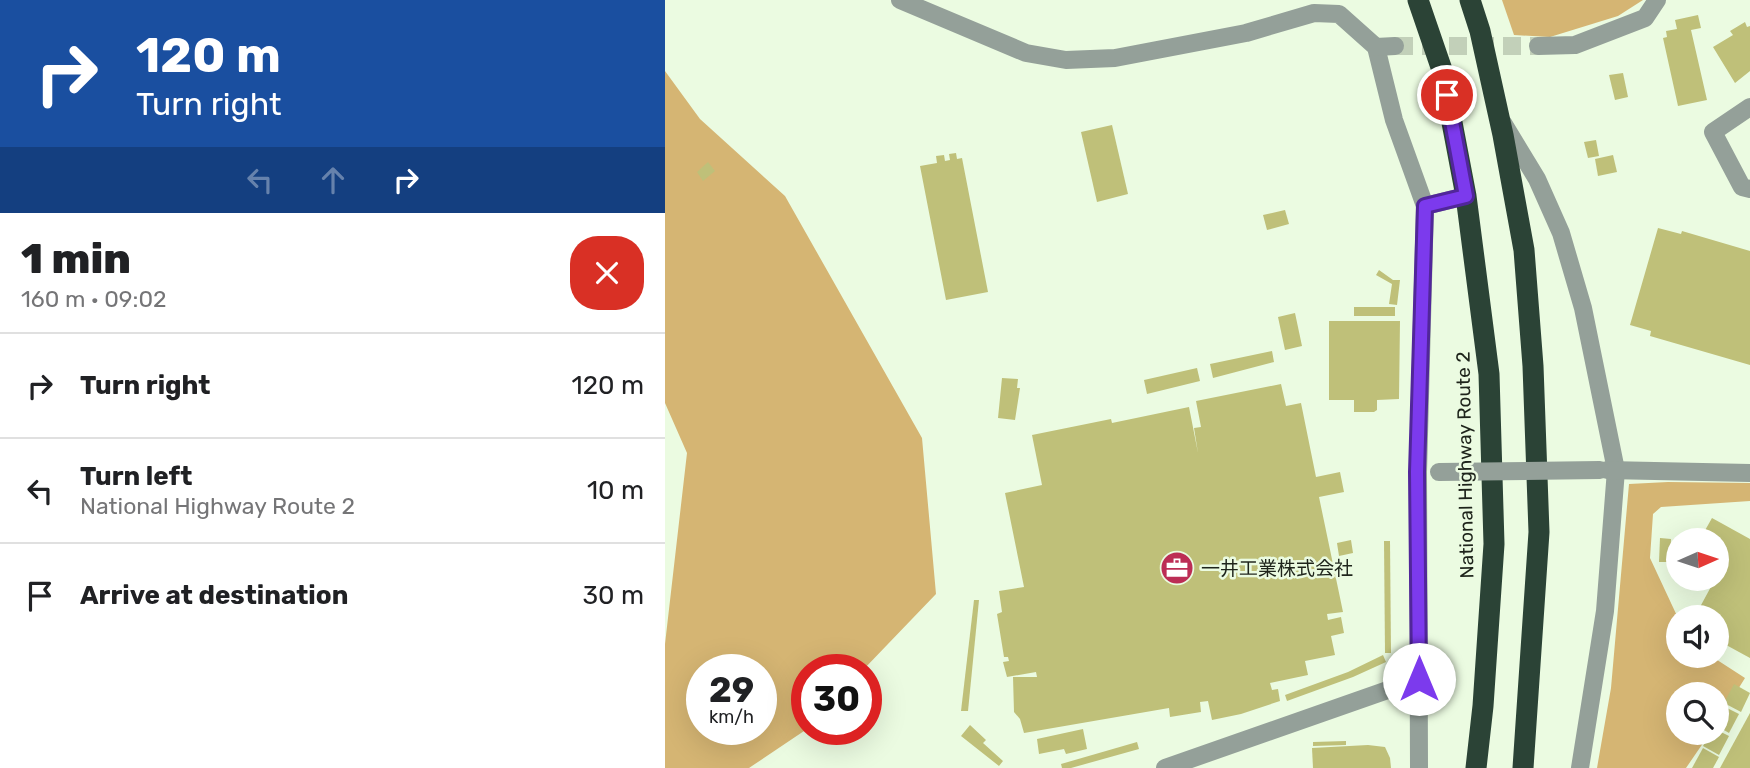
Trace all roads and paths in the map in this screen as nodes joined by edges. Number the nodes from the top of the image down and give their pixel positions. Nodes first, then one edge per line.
1 (900, 0) edge
2 (1418, 0) edge
3 (1470, 0) edge
4 (1657, 0) edge
5 (1395, 46) tunnel mouth
6 (1538, 46) tunnel mouth
7 (1376, 47) junction
8 (1750, 107) edge
9 (1498, 117) junction
10 (1750, 189) edge
11 (1466, 196) junction
12 (1425, 206) junction
13 (1608, 470) junction
14 (1417, 472) junction
15 (1750, 473) edge
16 (1419, 679) junction
17 (1165, 768) edge
18 (1419, 768) edge
19 (1476, 768) edge
20 (1523, 768) edge
21 (1580, 768) edge

1 - 7 street
2 - 11 highway, National Highway Route 2
3 - 9 highway
4 - 6 street
5 - 7 street
7 - 12 street
8 - 10 street
9 - 13 street
9 - 20 highway
11 - 12 street
11 - 19 highway, National Highway Route 2
12 - 14 street
13 - 14 street, bridge
13 - 15 street
13 - 21 street
14 - 16 street
16 - 17 street
16 - 18 street

